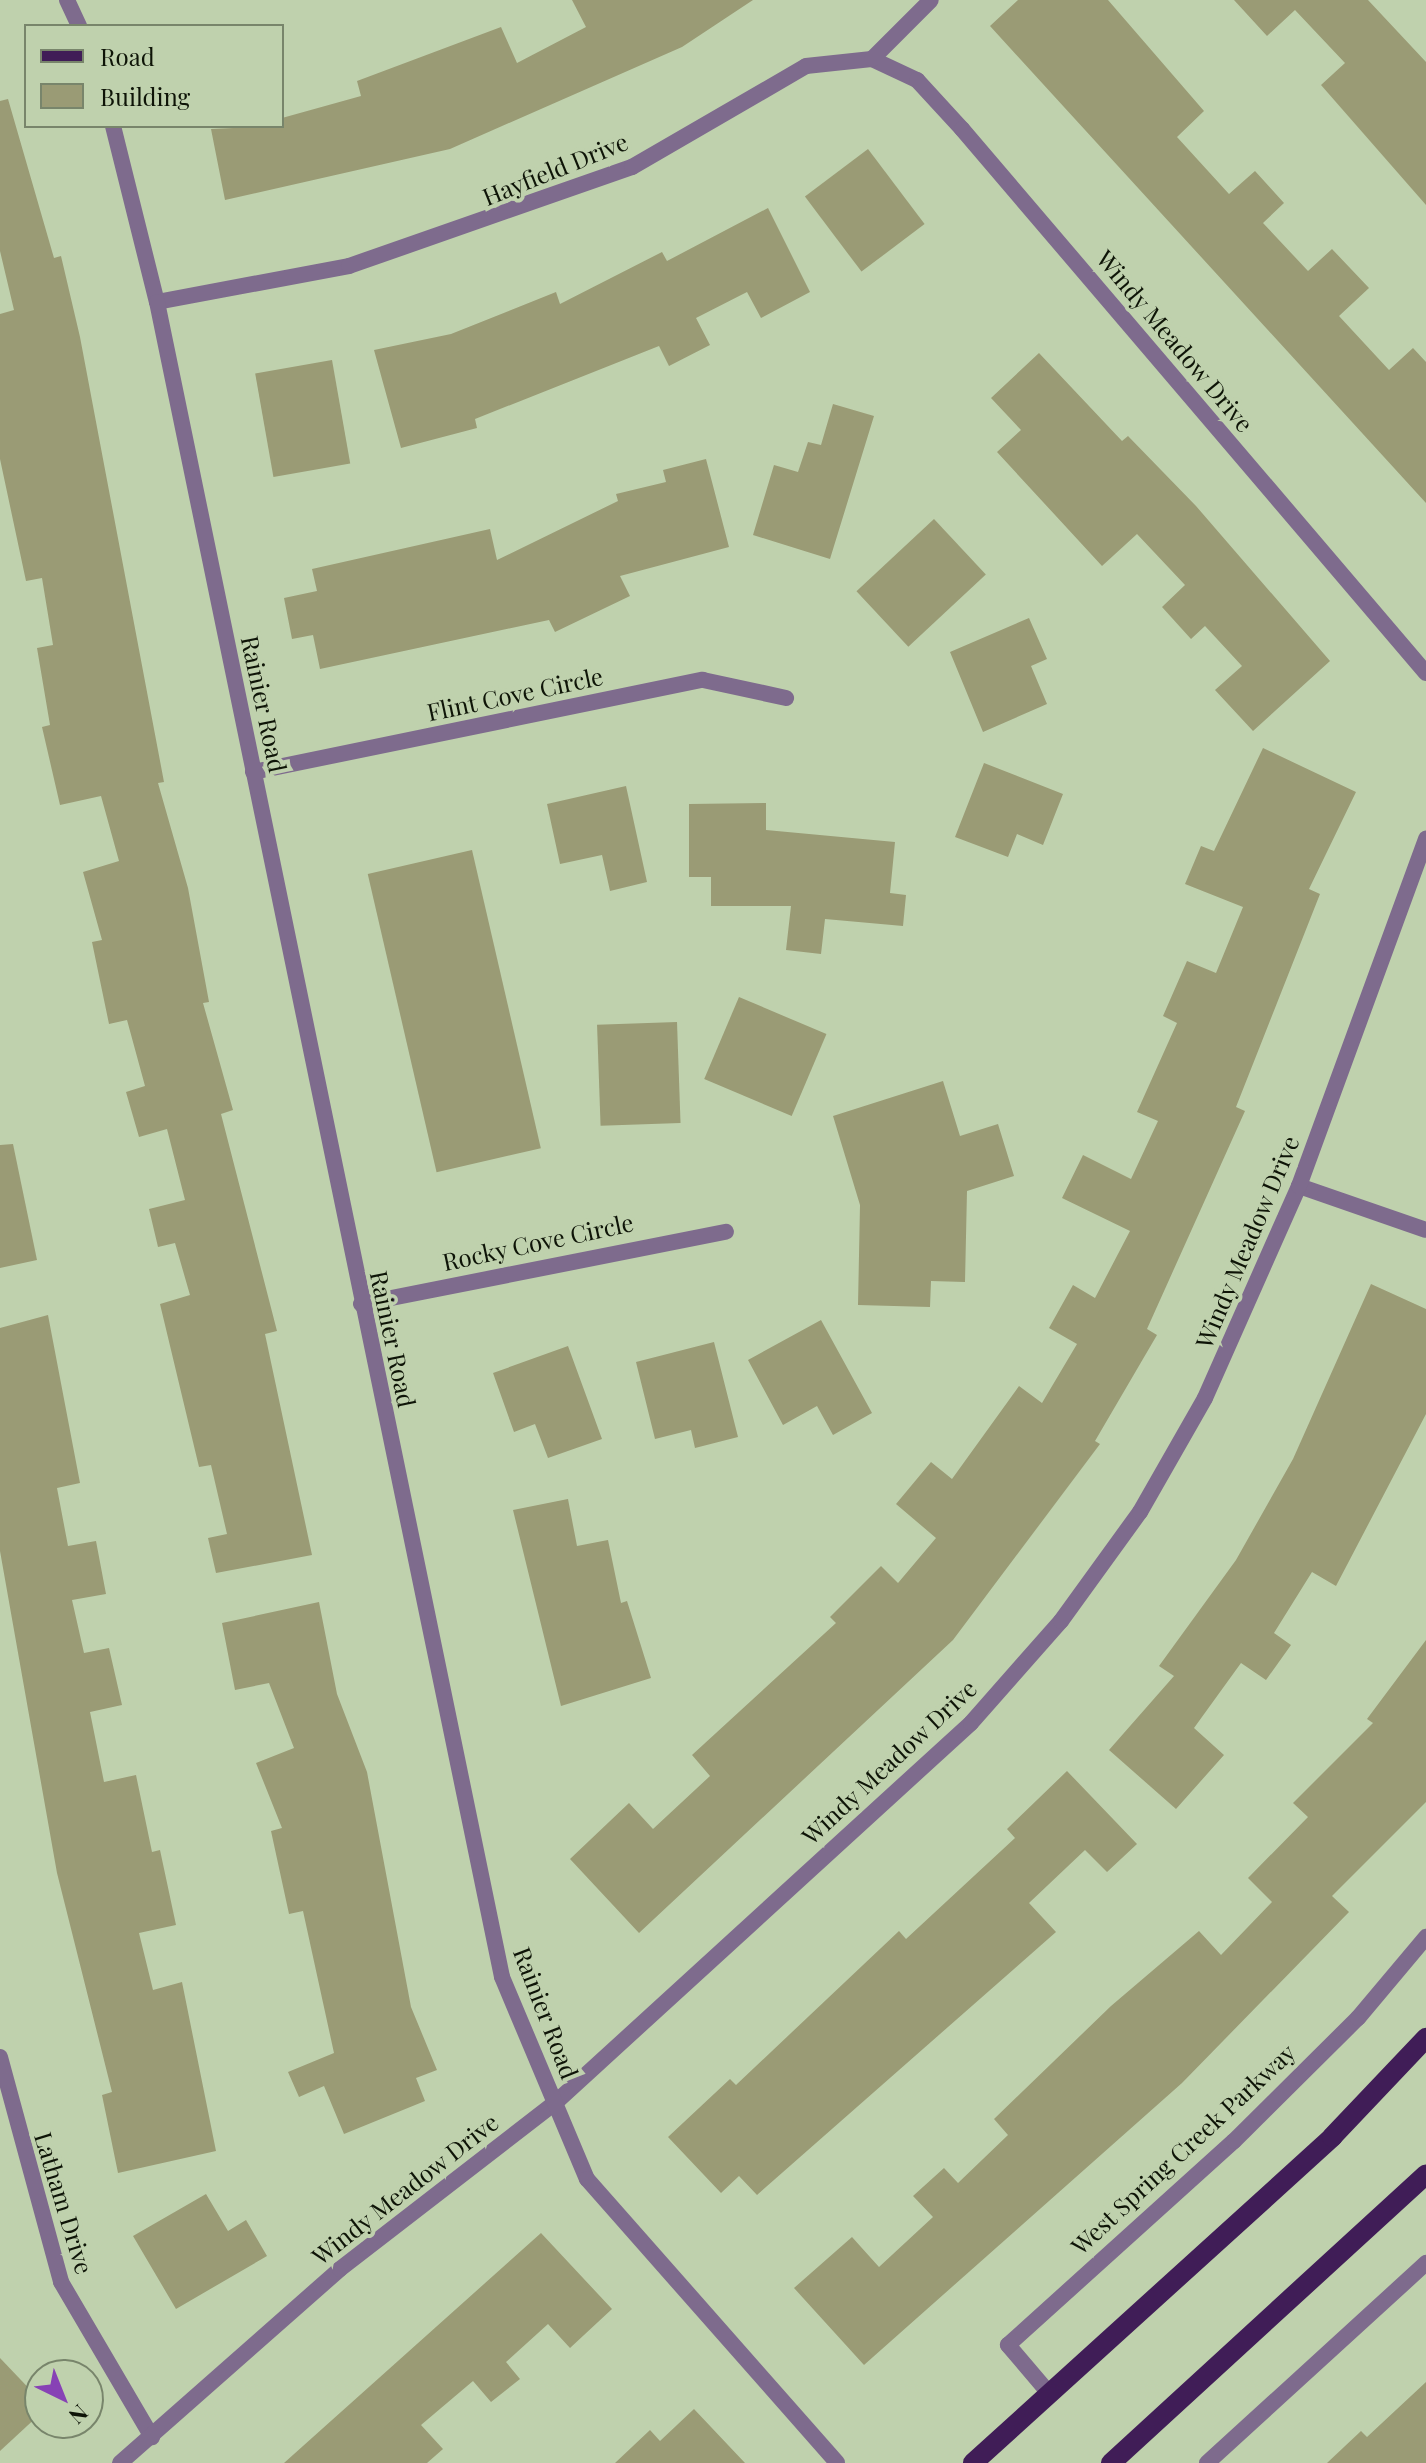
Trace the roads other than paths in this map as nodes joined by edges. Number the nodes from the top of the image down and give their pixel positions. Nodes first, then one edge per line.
1 (67, 0) edge
2 (931, 0) edge
3 (78, 24) edge
4 (872, 59) junction
5 (114, 128) edge
6 (157, 302) junction
7 (1426, 673) edge
8 (786, 698) dead end
9 (253, 772) junction
10 (1426, 839) edge
11 (1299, 1186) junction
12 (1426, 1230) edge
13 (726, 1232) dead end
14 (361, 1304) junction
15 (1426, 1937) edge
16 (1426, 2038) edge
17 (0, 2057) edge
18 (555, 2103) junction
19 (1426, 2174) edge
20 (1426, 2263) edge
21 (1048, 2392) junction
22 (152, 2437) junction
23 (120, 2463) edge
24 (837, 2463) edge
25 (973, 2463) edge
26 (1111, 2463) edge
27 (1207, 2463) edge

1 - 3 street
2 - 4 street
4 - 6 street, Hayfield Drive
4 - 7 street, Windy Meadow Drive
5 - 6 street, Rainier Road
6 - 9 street, Rainier Road
8 - 9 street, Flint Cove Circle
9 - 14 street, Rainier Road
10 - 11 street, Windy Meadow Drive
11 - 12 street
11 - 18 street, Windy Meadow Drive
13 - 14 street, Rocky Cove Circle
14 - 18 street, Rainier Road
15 - 21 street, West Spring Creek Parkway
16 - 21 main road
17 - 22 street, Latham Drive
18 - 22 street, Windy Meadow Drive
18 - 24 street, Rainier Road
19 - 26 main road
20 - 27 street
21 - 25 main road
22 - 23 street, Windy Meadow Drive

